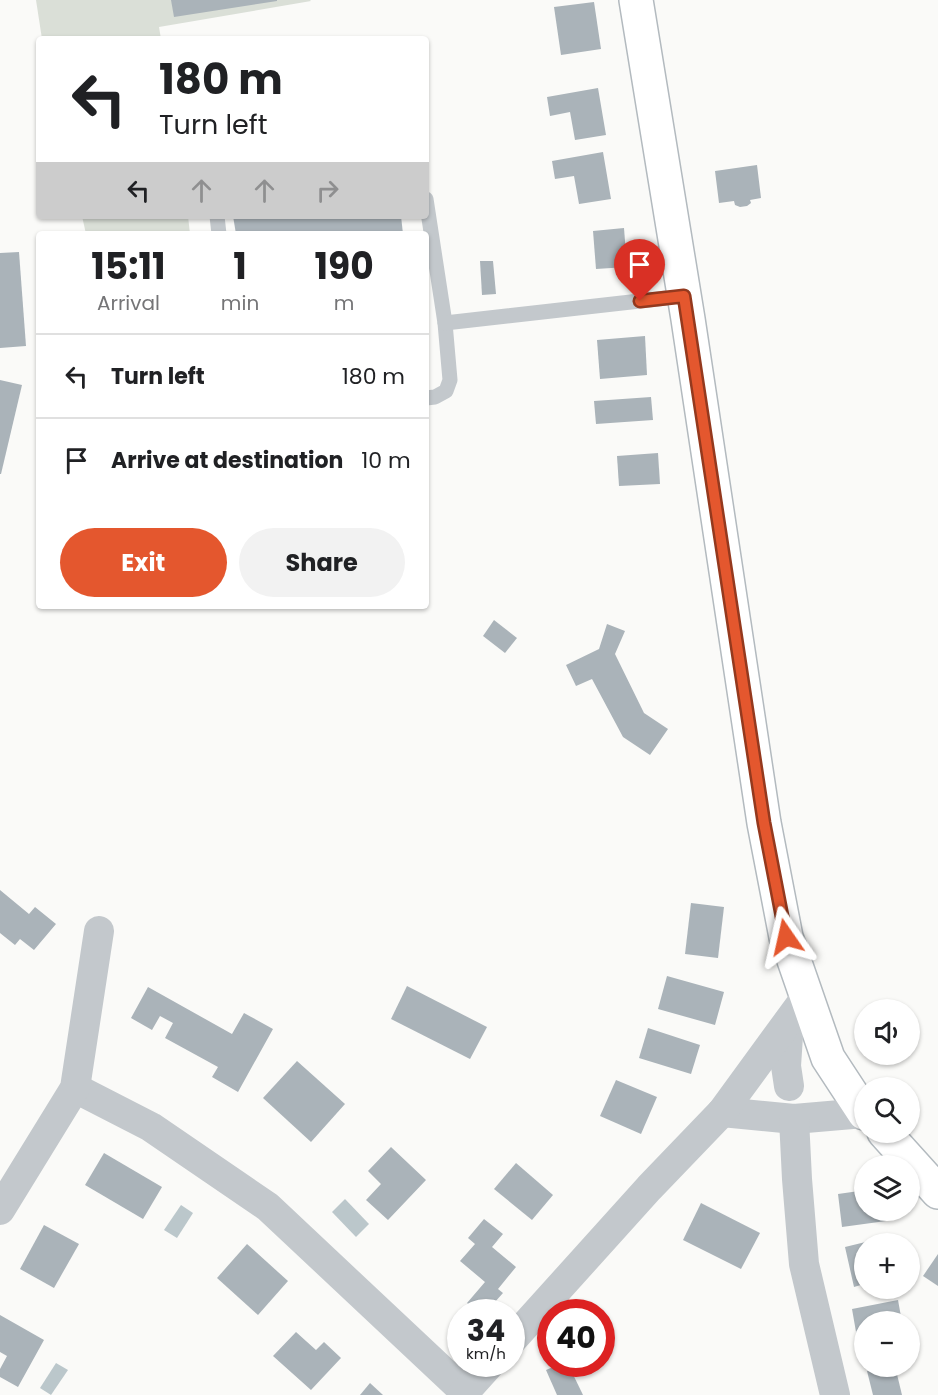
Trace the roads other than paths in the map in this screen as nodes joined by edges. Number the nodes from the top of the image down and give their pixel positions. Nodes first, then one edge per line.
1 (636, 0) edge
2 (429, 219) edge
3 (684, 296) junction
4 (445, 323) junction
5 (429, 398) edge
6 (99, 931) dead end
7 (797, 1009) junction
8 (789, 1086) dead end
9 (75, 1088) junction
10 (854, 1098) edge
11 (722, 1112) junction
12 (854, 1114) edge
13 (794, 1119) junction
14 (894, 1143) edge
15 (938, 1192) edge
16 (0, 1210) edge
17 (525, 1326) edge
18 (478, 1377) edge
19 (464, 1393) edge
20 (836, 1395) edge

1 - 3 street
2 - 4 lane
3 - 4 lane
3 - 7 street
4 - 5 lane
6 - 9 street
7 - 8 street
7 - 10 street
7 - 11 street
9 - 16 street
9 - 19 street
11 - 13 street
11 - 17 street
12 - 13 street
13 - 20 street
14 - 15 street
18 - 19 street

